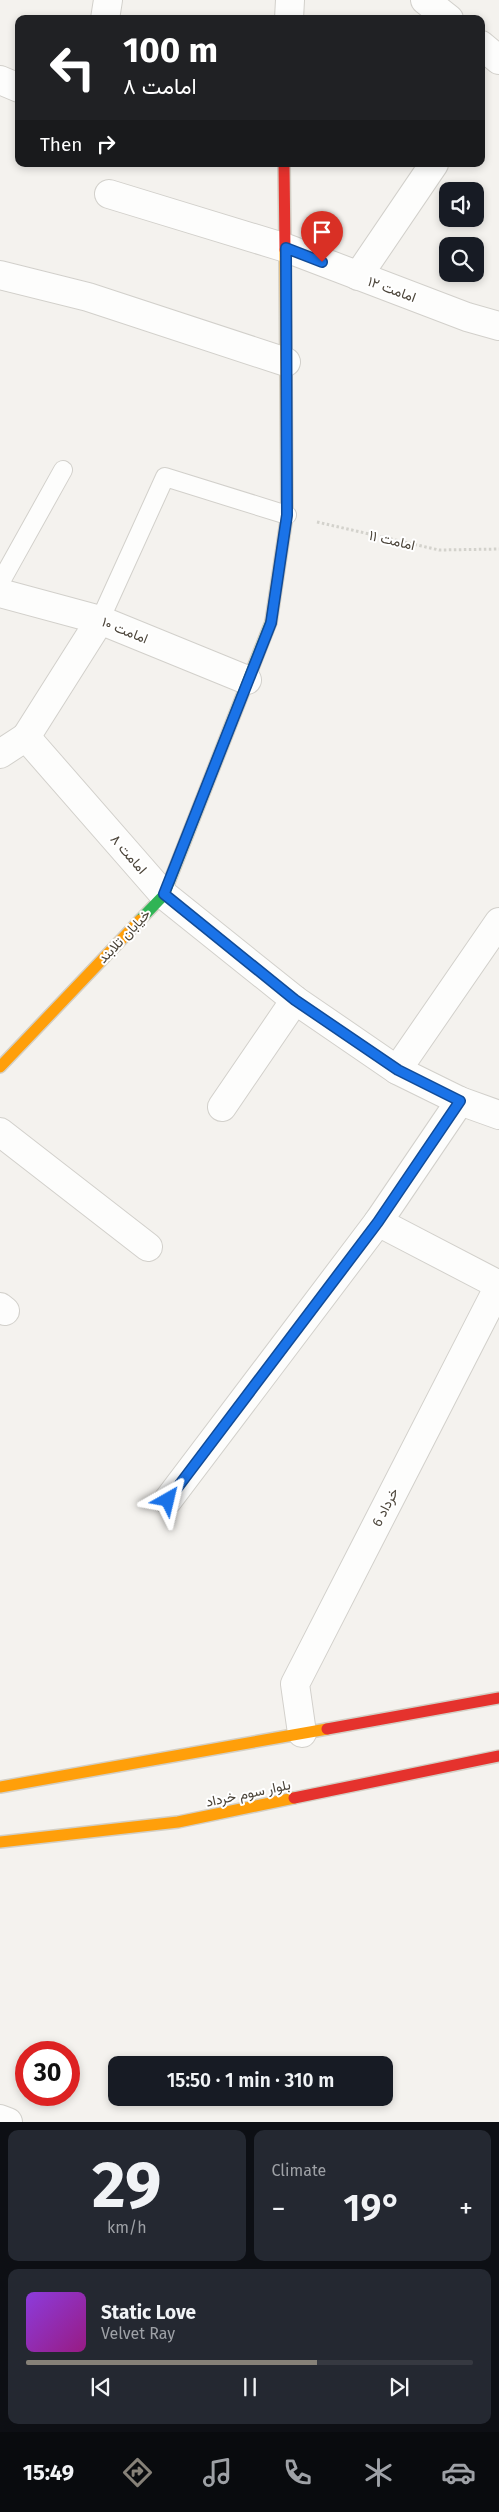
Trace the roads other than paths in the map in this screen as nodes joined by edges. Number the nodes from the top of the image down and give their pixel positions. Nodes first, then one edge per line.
1 (108, 0) edge
2 (290, 0) edge
3 (425, 0) edge
4 (106, 15) edge
5 (289, 15) edge
6 (444, 15) edge
7 (485, 48) edge
8 (499, 60) edge
9 (0, 80) edge
10 (15, 86) edge
11 (284, 167) edge
12 (432, 167) edge
13 (109, 194) dead end
14 (286, 248) junction
15 (0, 276) edge
16 (358, 276) junction
17 (499, 326) edge
18 (286, 362) junction
19 (63, 470) dead end
20 (287, 515) junction
21 (0, 583) edge
22 (0, 593) edge
23 (100, 620) junction
24 (247, 680) junction
25 (26, 737) junction
26 (0, 754) edge
27 (164, 894) junction
28 (499, 922) edge
29 (295, 1000) junction
30 (0, 1067) edge
31 (398, 1070) junction
32 (460, 1101) junction
33 (222, 1107) dead end
34 (499, 1115) edge
35 (0, 1132) edge
36 (378, 1222) junction
37 (148, 1247) dead end
38 (499, 1286) edge
39 (168, 1500) dead end
40 (499, 1698) edge
41 (302, 1734) junction
42 (499, 1756) edge
43 (0, 1787) edge
44 (0, 1842) edge
45 (0, 2119) edge
46 (8, 2122) edge

1 - 4 street
2 - 5 street
3 - 6 street
7 - 8 street
9 - 10 street
11 - 14 main road, خیابان تلابند
12 - 16 street
13 - 14 street, امامت ۱۲
14 - 16 street, امامت ۱۲
14 - 18 main road, خیابان تلابند
15 - 18 street
16 - 17 street, امامت ۱۲
18 - 20 main road, خیابان تلابند
19 - 21 lane
20 - 23 lane
20 - 24 main road, خیابان تلابند
22 - 23 street, امامت ۱۰
23 - 24 street, امامت ۱۰
23 - 25 street
24 - 27 main road, خیابان تلابند
25 - 26 street
25 - 27 street, امامت ۸
27 - 29 street, امامت ۸
27 - 30 main road, خیابان تلابند
28 - 31 street
29 - 31 street, امامت ۸
29 - 33 street
31 - 32 street, امامت ۸
32 - 34 street, امامت ۸
32 - 36 street
35 - 37 street
36 - 38 street
36 - 39 street
38 - 41 street, خرداد 6
40 - 41 main road
41 - 43 main road
42 - 44 main road, بلوار سوم خرداد
45 - 46 street

